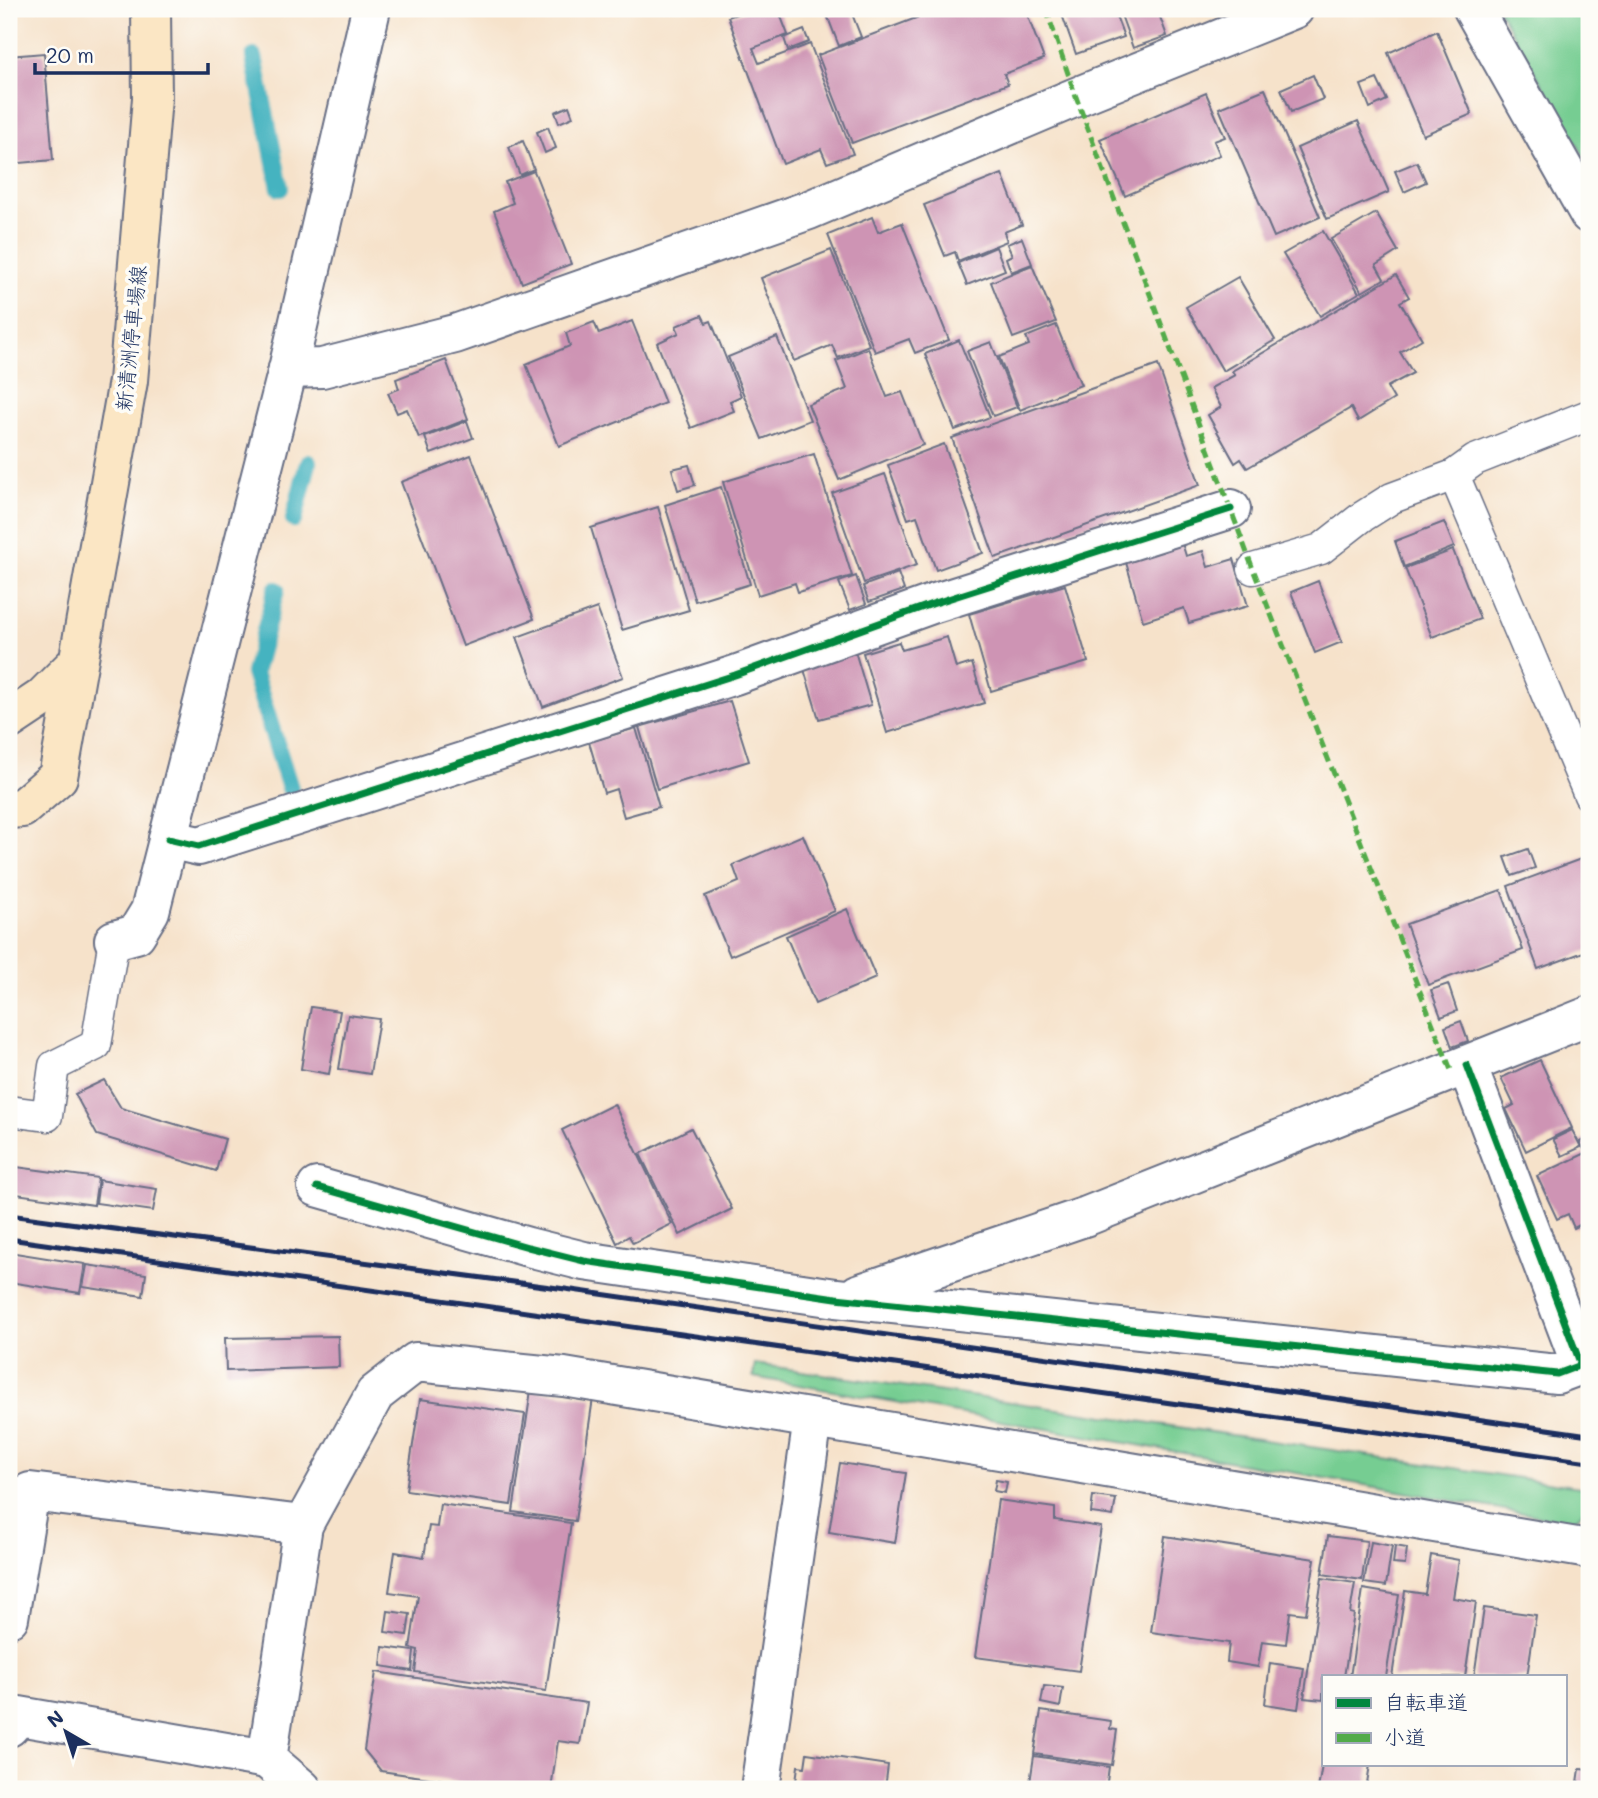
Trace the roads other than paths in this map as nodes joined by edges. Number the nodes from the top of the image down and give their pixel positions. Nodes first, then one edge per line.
1 (151, 9) edge
2 (371, 9) edge
3 (1294, 9) edge
4 (1473, 9) edge
5 (1589, 214) edge
6 (288, 369) junction
7 (1589, 415) edge
8 (1454, 475) junction
9 (1231, 509) dead end
10 (1253, 569) dead end
11 (76, 664) junction
12 (9, 720) edge
13 (1589, 795) edge
14 (9, 809) edge
15 (168, 839) junction
16 (114, 940) joint
17 (1589, 1016) edge
18 (1467, 1065) junction
19 (9, 1111) edge
20 (317, 1186) dead end
21 (846, 1298) junction
22 (813, 1419) junction
23 (303, 1525) junction
24 (1589, 1549) edge
25 (9, 1618) edge
26 (9, 1727) edge
27 (267, 1759) junction
28 (302, 1789) edge
29 (760, 1789) edge

1 - 11 main road, 新清洲停車場線
2 - 6 street
3 - 6 street
4 - 5 street
6 - 15 street
7 - 8 lane
8 - 10 lane
8 - 13 lane
9 - 15 street
11 - 12 main road
11 - 14 main road, 新清洲停車場線
15 - 16 street
16 - 19 lane
17 - 18 street
18 - 21 street
18 - 21 street
20 - 21 street
22 - 23 street
22 - 24 street
22 - 29 street
23 - 25 street
23 - 27 street
26 - 27 street
27 - 28 street

